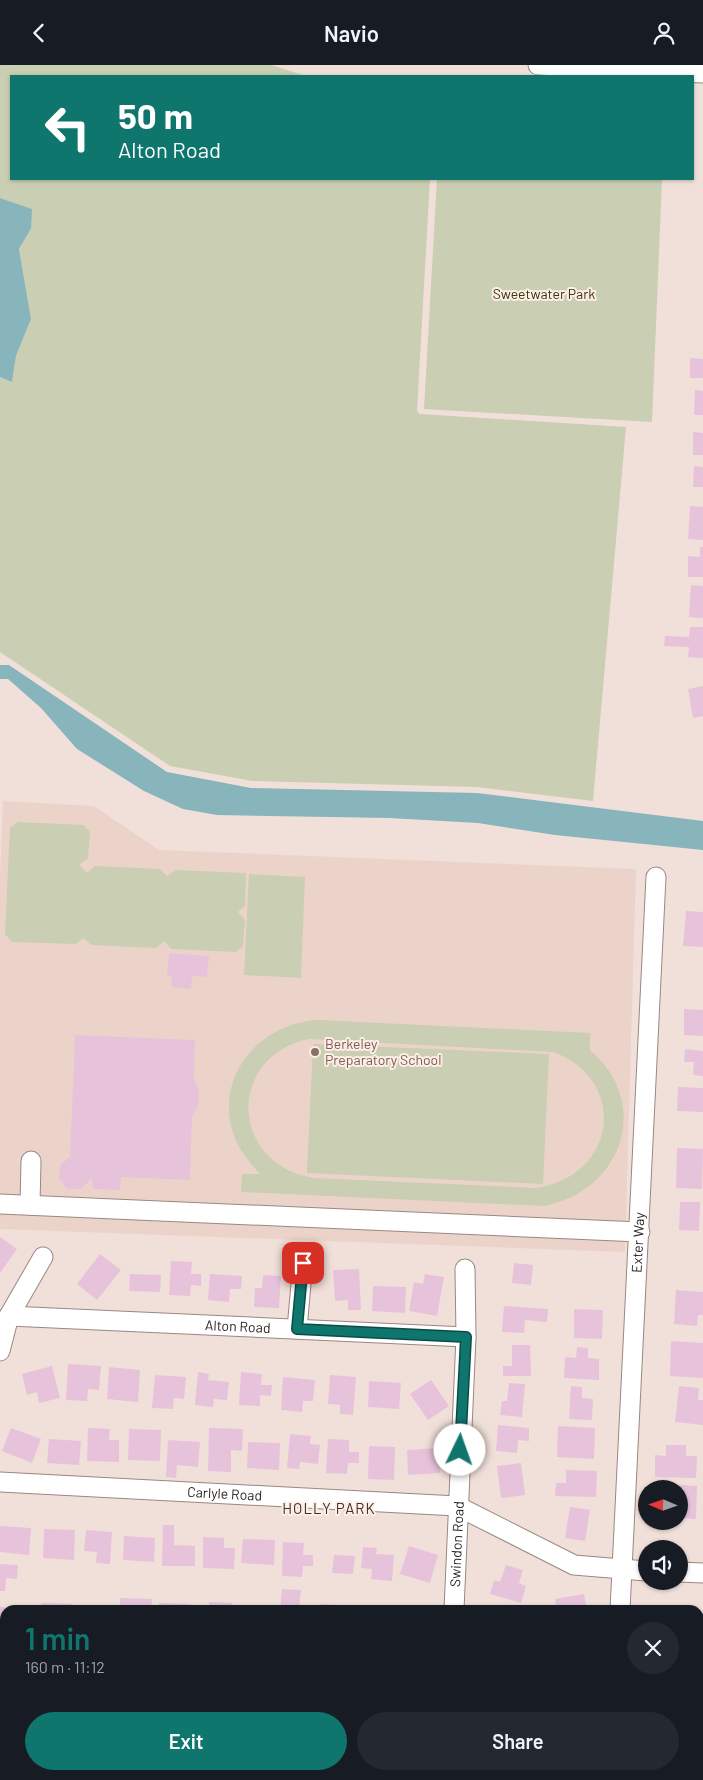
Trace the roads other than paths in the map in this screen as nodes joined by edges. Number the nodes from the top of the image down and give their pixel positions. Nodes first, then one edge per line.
1 (538, 65) edge
2 (586, 66) edge
3 (703, 73) edge
4 (656, 877) dead end
5 (31, 1161) dead end
6 (0, 1204) edge
7 (30, 1205) junction
8 (640, 1232) junction
9 (44, 1257) dead end
10 (303, 1263) dead end
11 (465, 1269) dead end
12 (9, 1316) junction
13 (297, 1329) junction
14 (466, 1337) junction
15 (0, 1351) edge
16 (0, 1482) edge
17 (457, 1506) junction
18 (623, 1570) junction
19 (638, 1571) edge
20 (688, 1572) edge
21 (703, 1573) edge
22 (454, 1605) edge
23 (620, 1605) edge

1 - 2 street
2 - 3 street
4 - 8 street, Exter Way
5 - 7 street
6 - 7 street
7 - 8 street
8 - 18 street, Exter Way
9 - 12 street
10 - 13 street
11 - 14 street, Swindon Road
12 - 13 street, Alton Road
12 - 15 street
13 - 14 street, Alton Road
14 - 17 street, Swindon Road
16 - 17 street, Carlyle Road
17 - 18 street, Carlyle Road
17 - 22 street, Swindon Road
18 - 19 street, Carlyle Road
18 - 23 street, Exter Way
20 - 21 street

